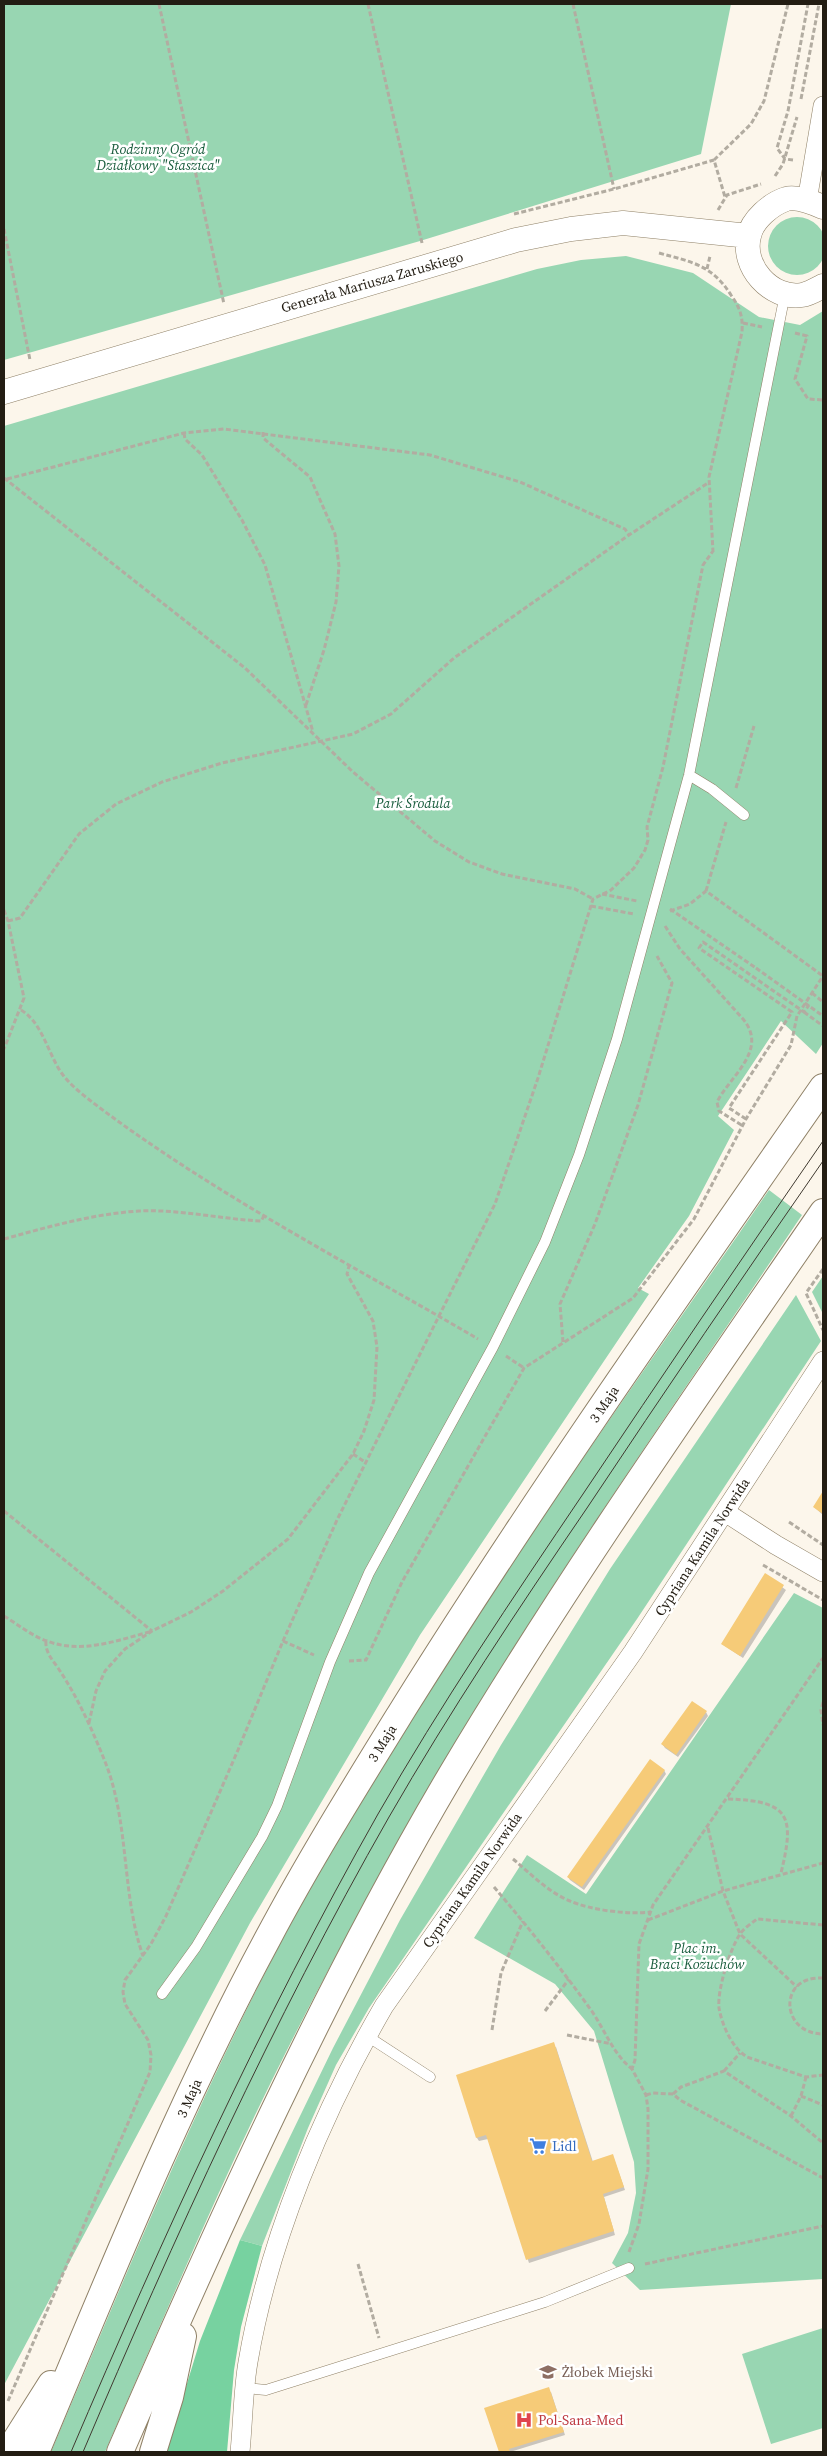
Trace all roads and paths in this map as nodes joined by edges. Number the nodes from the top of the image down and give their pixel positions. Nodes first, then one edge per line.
1 (159, 4) edge
2 (368, 4) edge
3 (573, 4) edge
4 (788, 4) edge
5 (808, 4) edge
6 (819, 4) edge
7 (800, 106) dead end
8 (823, 106) edge
9 (798, 115) dead end
10 (785, 159) junction
11 (714, 160) junction
12 (771, 179) dead end
13 (766, 182) dead end
14 (614, 189) junction
15 (725, 197) junction
16 (815, 204) edge
17 (718, 209) dead end
18 (510, 215) dead end
19 (4, 229) edge
20 (748, 236) junction
21 (430, 241) dead end
22 (711, 249) dead end
23 (656, 252) dead end
24 (707, 269) junction
25 (823, 286) edge
26 (785, 294) junction
27 (223, 299) dead end
28 (28, 353) dead end
29 (4, 392) edge
30 (263, 432) junction
31 (184, 433) junction
32 (4, 479) edge
33 (709, 482) junction
34 (629, 534) junction
35 (305, 708) junction
36 (313, 733) junction
37 (322, 741) junction
38 (689, 775) junction
39 (744, 816) dead end
40 (602, 894) junction
41 (593, 899) junction
42 (653, 904) junction
43 (591, 906) junction
44 (4, 910) edge
45 (670, 910) junction
46 (649, 918) junction
47 (8, 922) junction
48 (664, 925) junction
49 (660, 933) dead end
50 (654, 950) dead end
51 (823, 976) edge
52 (812, 993) junction
53 (823, 1002) edge
54 (809, 1005) junction
55 (21, 1010) junction
56 (804, 1012) junction
57 (823, 1016) edge
58 (823, 1026) edge
59 (4, 1049) edge
60 (823, 1087) edge
61 (746, 1119) junction
62 (743, 1126) junction
63 (823, 1212) edge
64 (264, 1216) junction
65 (4, 1239) edge
66 (349, 1266) junction
67 (823, 1269) edge
68 (439, 1316) junction
69 (823, 1330) edge
70 (564, 1342) junction
71 (493, 1347) junction
72 (823, 1360) edge
73 (353, 1454) junction
74 (365, 1462) junction
75 (4, 1511) edge
76 (725, 1512) junction
77 (789, 1522) dead end
78 (823, 1545) edge
79 (763, 1565) dead end
80 (823, 1572) edge
81 (823, 1600) edge
82 (4, 1616) edge
83 (152, 1632) junction
84 (283, 1640) junction
85 (46, 1641) junction
86 (823, 1658) edge
87 (330, 1662) junction
88 (823, 1702) edge
89 (822, 1709) edge
90 (89, 1723) junction
91 (823, 1725) edge
92 (728, 1799) junction
93 (708, 1827) junction
94 (506, 1863) dead end
95 (823, 1863) edge
96 (782, 1873) junction
97 (490, 1882) dead end
98 (723, 1892) junction
99 (651, 1912) junction
100 (648, 1920) junction
101 (523, 1921) junction
102 (823, 1925) edge
103 (740, 1934) junction
104 (143, 1956) junction
105 (823, 1978) edge
106 (569, 1979) junction
107 (797, 1987) junction
108 (162, 1994) dead end
109 (545, 2011) dead end
110 (492, 2030) dead end
111 (823, 2034) edge
112 (567, 2035) dead end
113 (367, 2036) junction
114 (612, 2044) junction
115 (740, 2053) junction
116 (632, 2069) junction
117 (724, 2071) junction
118 (823, 2075) edge
119 (806, 2076) junction
120 (430, 2077) dead end
121 (673, 2094) junction
122 (646, 2095) junction
123 (801, 2096) junction
124 (823, 2105) edge
125 (791, 2116) junction
126 (823, 2144) edge
127 (823, 2178) edge
128 (823, 2226) edge
129 (358, 2264) dead end
130 (629, 2268) junction
131 (194, 2284) junction
132 (93, 2315) junction
133 (376, 2329) dead end
134 (380, 2341) dead end
135 (372, 2344) dead end
136 (245, 2388) junction
137 (4, 2400) edge
138 (8, 2400) junction
139 (6, 2405) dead end
140 (8, 2452) edge
141 (36, 2452) edge
142 (120, 2452) edge
143 (153, 2452) edge
144 (240, 2452) edge

1 - 27 path
2 - 21 path
3 - 14 path
4 - 11 path
5 - 10 path
6 - 7 path
8 - 16 street
9 - 10 path
10 - 12 path
11 - 14 path
11 - 15 path
13 - 15 path
14 - 18 path
15 - 17 path
16 - 20 street
19 - 28 path
20 - 26 street
20 - 29 street, Generała Mariusza Zaruskiego
22 - 24 path
23 - 24 path
24 - 33 path
25 - 26 street
26 - 38 lane
30 - 31 path
30 - 34 path
30 - 35 path
31 - 32 path
31 - 35 path
32 - 36 path
33 - 34 path
33 - 40 path
34 - 37 path
35 - 36 path
36 - 37 path
37 - 41 path
37 - 47 path
38 - 39 lane
38 - 42 lane
40 - 41 path
40 - 42 path
41 - 43 path
42 - 45 path
42 - 46 lane
43 - 46 path
43 - 68 path
44 - 47 path
45 - 48 path
45 - 51 path
45 - 54 path, bridge
46 - 48 path
46 - 71 lane
47 - 55 path
48 - 49 path
48 - 62 path
50 - 70 path
51 - 52 path
52 - 53 path
52 - 61 path
54 - 56 path
54 - 57 path, bridge
55 - 59 path
55 - 64 path
56 - 58 path
56 - 61 path
60 - 132 main road, 3 Maja
61 - 62 path
62 - 70 path
63 - 131 main road
64 - 65 path
64 - 66 path
66 - 68 path
66 - 73 path
67 - 69 path
68 - 71 path
68 - 74 path
70 - 87 path
71 - 87 lane
72 - 76 street, Cypriana Kamila Norwida
73 - 74 path
73 - 83 path
74 - 84 path
75 - 83 path
76 - 80 street
76 - 113 street, Cypriana Kamila Norwida
77 - 78 path
79 - 81 path
82 - 85 path
83 - 85 path
83 - 90 path
84 - 87 path
84 - 104 path
85 - 90 path
86 - 92 path
87 - 108 lane
88 - 89 path
89 - 91 path
90 - 104 path
92 - 93 path
92 - 96 path
93 - 98 path
93 - 99 path
94 - 99 path
95 - 96 path
96 - 98 path
97 - 101 path
98 - 100 path
98 - 103 path
99 - 100 path
100 - 116 path
101 - 106 path
101 - 110 path
102 - 103 path
103 - 107 path
103 - 115 path
104 - 138 path
105 - 107 path
106 - 109 path
106 - 114 path
107 - 111 path
112 - 114 path
113 - 120 lane
113 - 136 street, Cypriana Kamila Norwida
114 - 116 path
115 - 117 path
115 - 119 path
116 - 122 path
117 - 121 path
117 - 125 path
118 - 119 path
119 - 123 path
121 - 122 path
121 - 127 path
122 - 130 path
123 - 124 path
123 - 125 path
125 - 126 path
128 - 130 path
129 - 133 path
130 - 136 lane
131 - 142 main road
131 - 143 main road
132 - 140 main road
132 - 141 main road, 3 Maja
134 - 135 path
136 - 144 street, Cypriana Kamila Norwida
137 - 138 path
138 - 139 path

